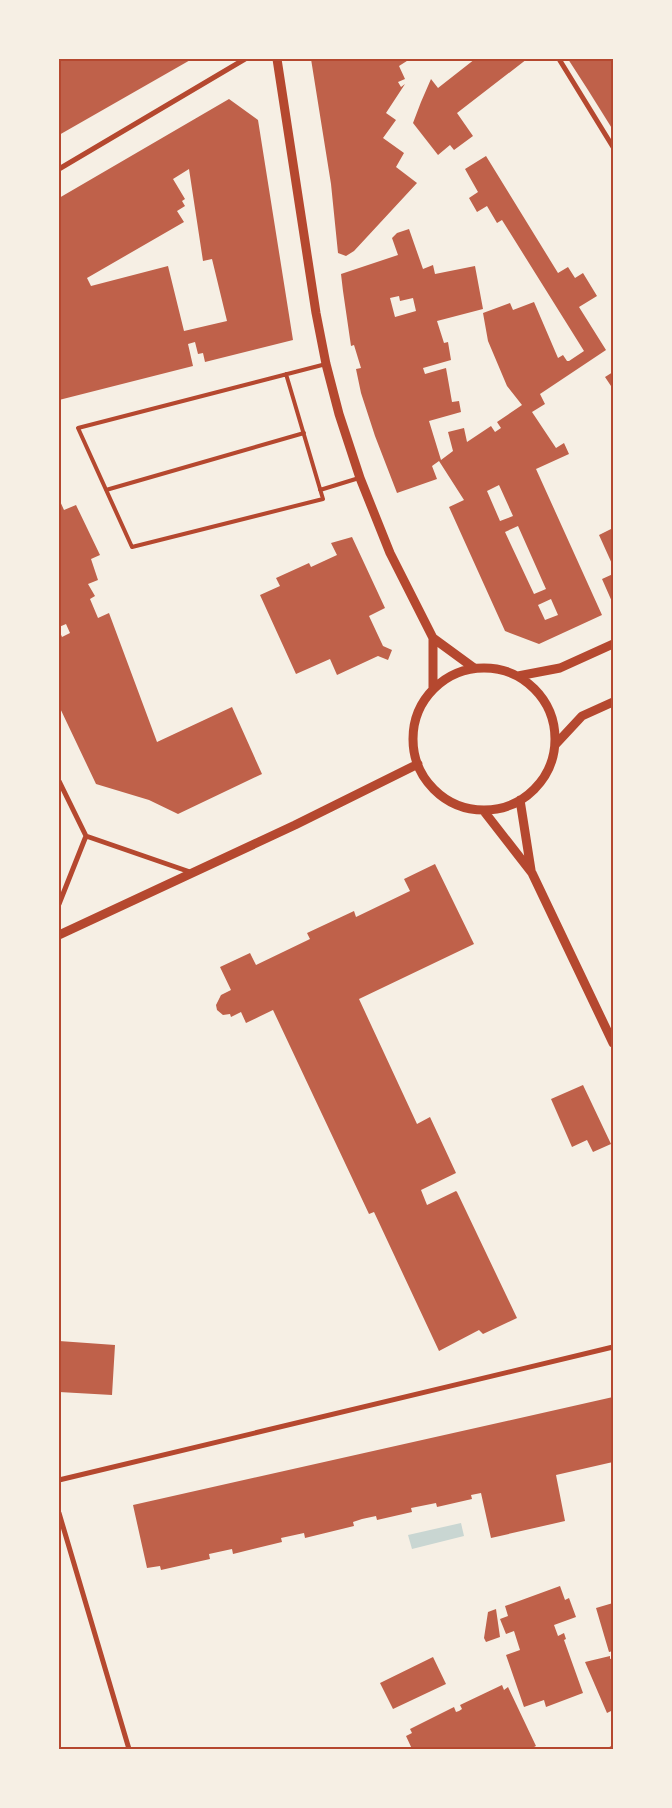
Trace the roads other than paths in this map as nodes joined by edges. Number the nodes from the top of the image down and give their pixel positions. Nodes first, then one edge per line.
1 (244, 59) edge
2 (277, 59) edge
3 (559, 59) edge
4 (613, 147) edge
5 (59, 169) edge
6 (326, 364) junction
7 (286, 374) junction
8 (304, 434) junction
9 (360, 478) junction
10 (106, 490) junction
11 (320, 490) junction
12 (433, 638) junction
13 (613, 644) edge
14 (474, 668) junction
15 (518, 676) junction
16 (433, 689) junction
17 (613, 702) edge
18 (555, 745) junction
19 (418, 764) junction
20 (59, 780) edge
21 (520, 800) junction
22 (483, 810) junction
23 (86, 836) junction
24 (193, 873) junction
25 (532, 873) junction
26 (59, 904) edge
27 (59, 935) edge
28 (613, 1043) edge
29 (613, 1348) edge
30 (59, 1480) edge
31 (59, 1513) edge
32 (129, 1749) edge

1 - 5 street
2 - 6 street
3 - 4 street
6 - 7 lane
6 - 9 street
7 - 8 lane
7 - 10 lane
8 - 10 lane
8 - 11 lane
9 - 11 lane
9 - 12 street
10 - 11 lane
12 - 14 street
12 - 16 street
13 - 15 street
14 - 15 street
14 - 16 street
15 - 18 street
16 - 19 street
17 - 18 street
18 - 21 street
19 - 22 street
19 - 24 street
20 - 23 street
21 - 22 street
21 - 25 street
22 - 25 street
23 - 24 street
23 - 26 street
24 - 27 street
25 - 28 street
29 - 30 street
31 - 32 street

